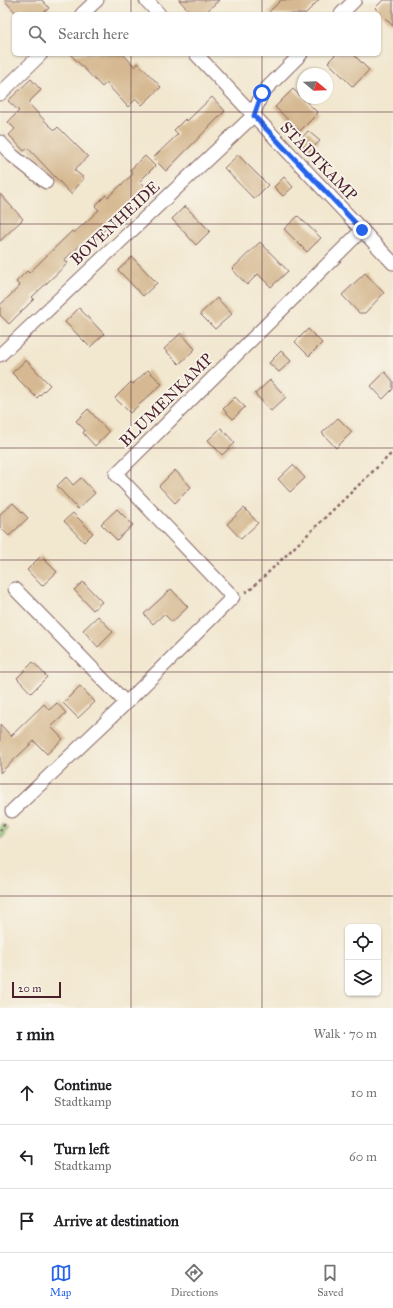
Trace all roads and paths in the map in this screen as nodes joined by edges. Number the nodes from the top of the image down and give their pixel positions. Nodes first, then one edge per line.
1 (97, 0) edge
2 (146, 0) edge
3 (355, 0) edge
4 (84, 12) edge
5 (157, 12) edge
6 (343, 12) edge
7 (39, 56) edge
8 (198, 56) edge
9 (299, 56) edge
10 (0, 94) edge
11 (254, 116) junction
12 (0, 142) edge
13 (46, 182) dead end
14 (362, 230) junction
15 (393, 263) edge
16 (0, 356) edge
17 (393, 452) edge
18 (15, 589) dead end
19 (233, 597) junction
20 (126, 703) junction
21 (12, 811) dead end

1 - 4 street
2 - 5 street
3 - 6 street
7 - 10 street
8 - 11 street, STADTKAMP
9 - 11 street
11 - 14 street, STADTKAMP
11 - 16 street, BOVENHEIDE
12 - 13 street
14 - 15 street, STADTKAMP
14 - 19 street, BLUMENKAMP
17 - 19 path
18 - 20 street
19 - 20 street
20 - 21 street

